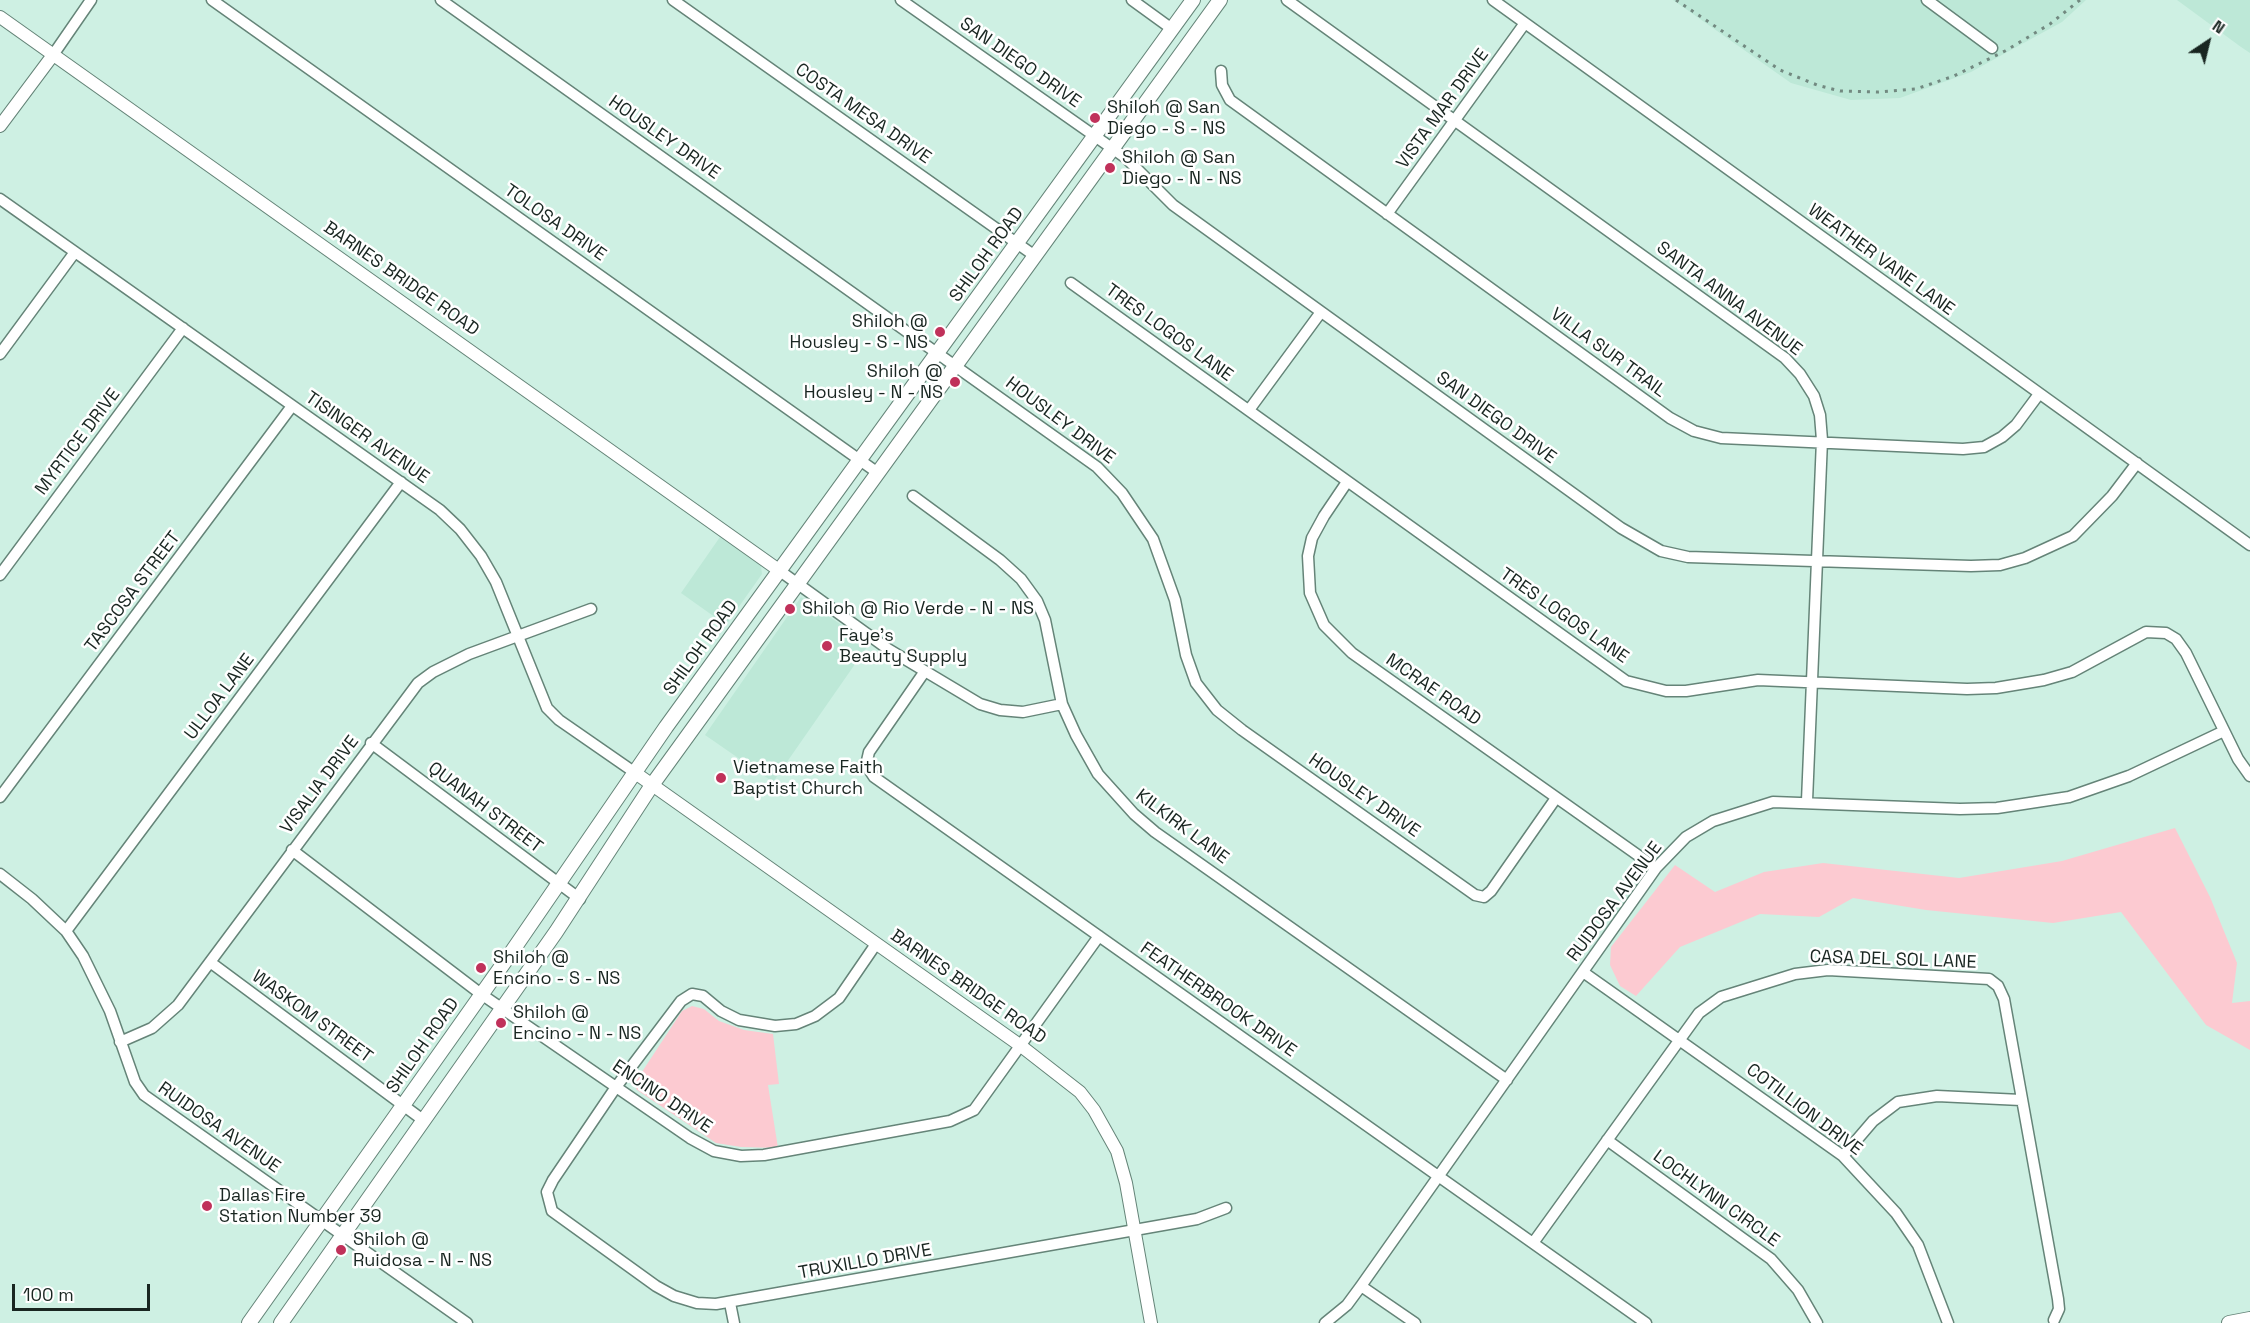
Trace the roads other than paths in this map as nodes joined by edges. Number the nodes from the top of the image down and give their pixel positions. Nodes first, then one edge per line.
1 (91, 0) edge
2 (212, 0) edge
3 (441, 0) edge
4 (673, 0) edge
5 (901, 0) edge
6 (1132, 0) edge
7 (1192, 0) edge
8 (1220, 0) edge
9 (1287, 0) edge
10 (1493, 0) edge
11 (1927, 0) edge
12 (0, 17) edge
13 (1525, 23) junction
14 (1172, 29) junction
15 (1992, 48) dead end
16 (53, 55) junction
17 (1221, 71) dead end
18 (1455, 120) junction
19 (0, 126) edge
20 (1095, 136) junction
21 (1112, 148) junction
22 (0, 199) edge
23 (1387, 214) junction
24 (1018, 243) junction
25 (75, 252) junction
26 (1035, 256) junction
27 (1071, 283) dead end
28 (1321, 312) junction
29 (183, 328) junction
30 (939, 352) junction
31 (0, 354) edge
32 (957, 365) junction
33 (2039, 394) junction
34 (292, 406) junction
35 (1249, 410) junction
36 (1822, 440) junction
37 (860, 460) junction
38 (2137, 463) junction
39 (878, 473) junction
40 (400, 482) junction
41 (1347, 482) junction
42 (913, 496) dead end
43 (2250, 544) edge
44 (1815, 561) junction
45 (780, 571) junction
46 (0, 575) edge
47 (796, 584) junction
48 (591, 609) dead end
49 (515, 636) junction
50 (926, 671) junction
51 (1813, 682) junction
52 (1062, 704) junction
53 (2224, 731) junction
54 (372, 743) junction
55 (634, 772) junction
56 (2250, 776) edge
57 (652, 785) junction
58 (0, 797) edge
59 (1556, 798) junction
60 (1807, 801) junction
61 (292, 850) junction
62 (1656, 868) junction
63 (0, 874) edge
64 (558, 882) junction
65 (580, 898) junction
66 (66, 931) junction
67 (1099, 936) junction
68 (876, 944) junction
69 (210, 962) junction
70 (1583, 972) junction
71 (481, 994) junction
72 (501, 1008) junction
73 (1680, 1040) junction
74 (120, 1042) junction
75 (1021, 1046) junction
76 (1508, 1080) junction
77 (616, 1087) junction
78 (2021, 1100) junction
79 (404, 1104) junction
80 (423, 1120) junction
81 (1607, 1140) junction
82 (1844, 1156) junction
83 (1438, 1176) junction
84 (1226, 1208) dead end
85 (321, 1220) junction
86 (1135, 1230) junction
87 (343, 1235) junction
88 (1533, 1243) junction
89 (1361, 1286) junction
90 (730, 1303) junction
91 (2250, 1319) edge
92 (2054, 1320) dead end
93 (249, 1323) edge
94 (281, 1323) edge
95 (467, 1323) edge
96 (734, 1323) edge
97 (1151, 1323) edge
98 (1325, 1323) edge
99 (1415, 1323) edge
100 (1646, 1323) edge
101 (1817, 1323) edge
102 (1948, 1323) edge
103 (2229, 1323) edge

1 - 16 street
2 - 37 street, TOLOSA DRIVE
3 - 30 street, HOUSLEY DRIVE
4 - 24 street, COSTA MESA DRIVE
5 - 20 street, SAN DIEGO DRIVE
6 - 14 street
7 - 14 main road, SHILOH ROAD
8 - 21 main road
9 - 18 street, SANTA ANNA AVENUE
10 - 13 street, WEATHER VANE LANE
11 - 15 street
12 - 16 street, BARNES BRIDGE ROAD
13 - 18 street, VISTA MAR DRIVE
13 - 33 street, WEATHER VANE LANE
14 - 20 main road, SHILOH ROAD
16 - 19 street
16 - 45 street, BARNES BRIDGE ROAD
17 - 23 street, VILLA SUR TRAIL
18 - 23 street, VISTA MAR DRIVE
18 - 36 street, SANTA ANNA AVENUE
20 - 21 street, SAN DIEGO DRIVE
20 - 24 main road, SHILOH ROAD
21 - 26 main road
21 - 28 street, SAN DIEGO DRIVE
22 - 25 street, TISINGER AVENUE
23 - 36 street, VILLA SUR TRAIL
24 - 26 street, COSTA MESA DRIVE
24 - 30 main road, SHILOH ROAD
25 - 29 street, TISINGER AVENUE
25 - 31 street
26 - 32 main road
27 - 35 street, TRES LOGOS LANE
28 - 35 street
28 - 44 street, SAN DIEGO DRIVE
29 - 34 street, TISINGER AVENUE
29 - 46 street, MYRTICE DRIVE
30 - 32 street, HOUSLEY DRIVE
30 - 37 main road, SHILOH ROAD
32 - 39 main road
32 - 59 street, HOUSLEY DRIVE
33 - 36 street, VILLA SUR TRAIL
33 - 38 street, WEATHER VANE LANE
34 - 40 street, TISINGER AVENUE
34 - 58 street, TASCOSA STREET
35 - 41 street, TRES LOGOS LANE
36 - 44 street, SANTA ANNA AVENUE
37 - 39 street, TOLOSA DRIVE
37 - 45 main road, SHILOH ROAD
38 - 43 street, WEATHER VANE LANE
38 - 44 street, SAN DIEGO DRIVE
39 - 47 main road
40 - 49 street, TISINGER AVENUE
40 - 66 street, ULLOA LANE
41 - 51 street, TRES LOGOS LANE
41 - 59 street, MCRAE ROAD
42 - 52 street, KILKIRK LANE
44 - 51 street, SANTA ANNA AVENUE
45 - 47 street
45 - 55 main road, SHILOH ROAD
47 - 50 street
47 - 57 main road
48 - 49 street, VISALIA DRIVE
49 - 54 street, VISALIA DRIVE
49 - 55 street, TISINGER AVENUE
50 - 52 street
50 - 67 street, FEATHERBROOK DRIVE
51 - 53 street, TRES LOGOS LANE
51 - 60 street, SANTA ANNA AVENUE
52 - 76 street, KILKIRK LANE
53 - 56 street, TRES LOGOS LANE
53 - 60 street, RUIDOSA AVENUE
54 - 61 street, VISALIA DRIVE
54 - 64 street, QUANAH STREET
55 - 57 street, BARNES BRIDGE ROAD
55 - 64 main road, SHILOH ROAD
57 - 65 main road
57 - 68 street, BARNES BRIDGE ROAD
59 - 62 street, MCRAE ROAD
60 - 62 street, RUIDOSA AVENUE
61 - 69 street, VISALIA DRIVE
61 - 71 street, ENCINO DRIVE
62 - 70 street, RUIDOSA AVENUE
63 - 66 street, RUIDOSA AVENUE
64 - 65 street, QUANAH STREET
64 - 71 main road, SHILOH ROAD
65 - 72 main road
66 - 74 street, RUIDOSA AVENUE
67 - 75 street, ENCINO DRIVE
67 - 83 street, FEATHERBROOK DRIVE
68 - 75 street, BARNES BRIDGE ROAD
68 - 77 street
69 - 74 street, VISALIA DRIVE
69 - 79 street, WASKOM STREET
70 - 73 street, COTILLION DRIVE
70 - 76 street, RUIDOSA AVENUE
71 - 72 street, ENCINO DRIVE
71 - 79 main road, SHILOH ROAD
72 - 77 street, ENCINO DRIVE
72 - 80 main road
73 - 78 street, CASA DEL SOL LANE
73 - 81 street, CASA DEL SOL LANE
73 - 82 street, COTILLION DRIVE
74 - 85 street, RUIDOSA AVENUE
75 - 77 street, ENCINO DRIVE
75 - 86 street, BARNES BRIDGE ROAD
76 - 83 street, RUIDOSA AVENUE
77 - 90 street, TRUXILLO DRIVE
78 - 82 street
78 - 92 street, CASA DEL SOL LANE
79 - 80 street, WASKOM STREET
79 - 85 main road, SHILOH ROAD
80 - 87 main road
81 - 88 street, CASA DEL SOL LANE
81 - 101 street, LOCHLYNN CIRCLE
82 - 102 street, COTILLION DRIVE
83 - 88 street, FEATHERBROOK DRIVE
83 - 89 street, RUIDOSA AVENUE
84 - 86 street, TRUXILLO DRIVE
85 - 87 street, RUIDOSA AVENUE
85 - 93 main road, SHILOH ROAD
86 - 90 street, TRUXILLO DRIVE
86 - 97 street, BARNES BRIDGE ROAD
87 - 94 main road
87 - 95 street, RUIDOSA AVENUE
88 - 100 street, FEATHERBROOK DRIVE
89 - 98 street, RUIDOSA AVENUE
89 - 99 street
90 - 96 street
91 - 103 main road

